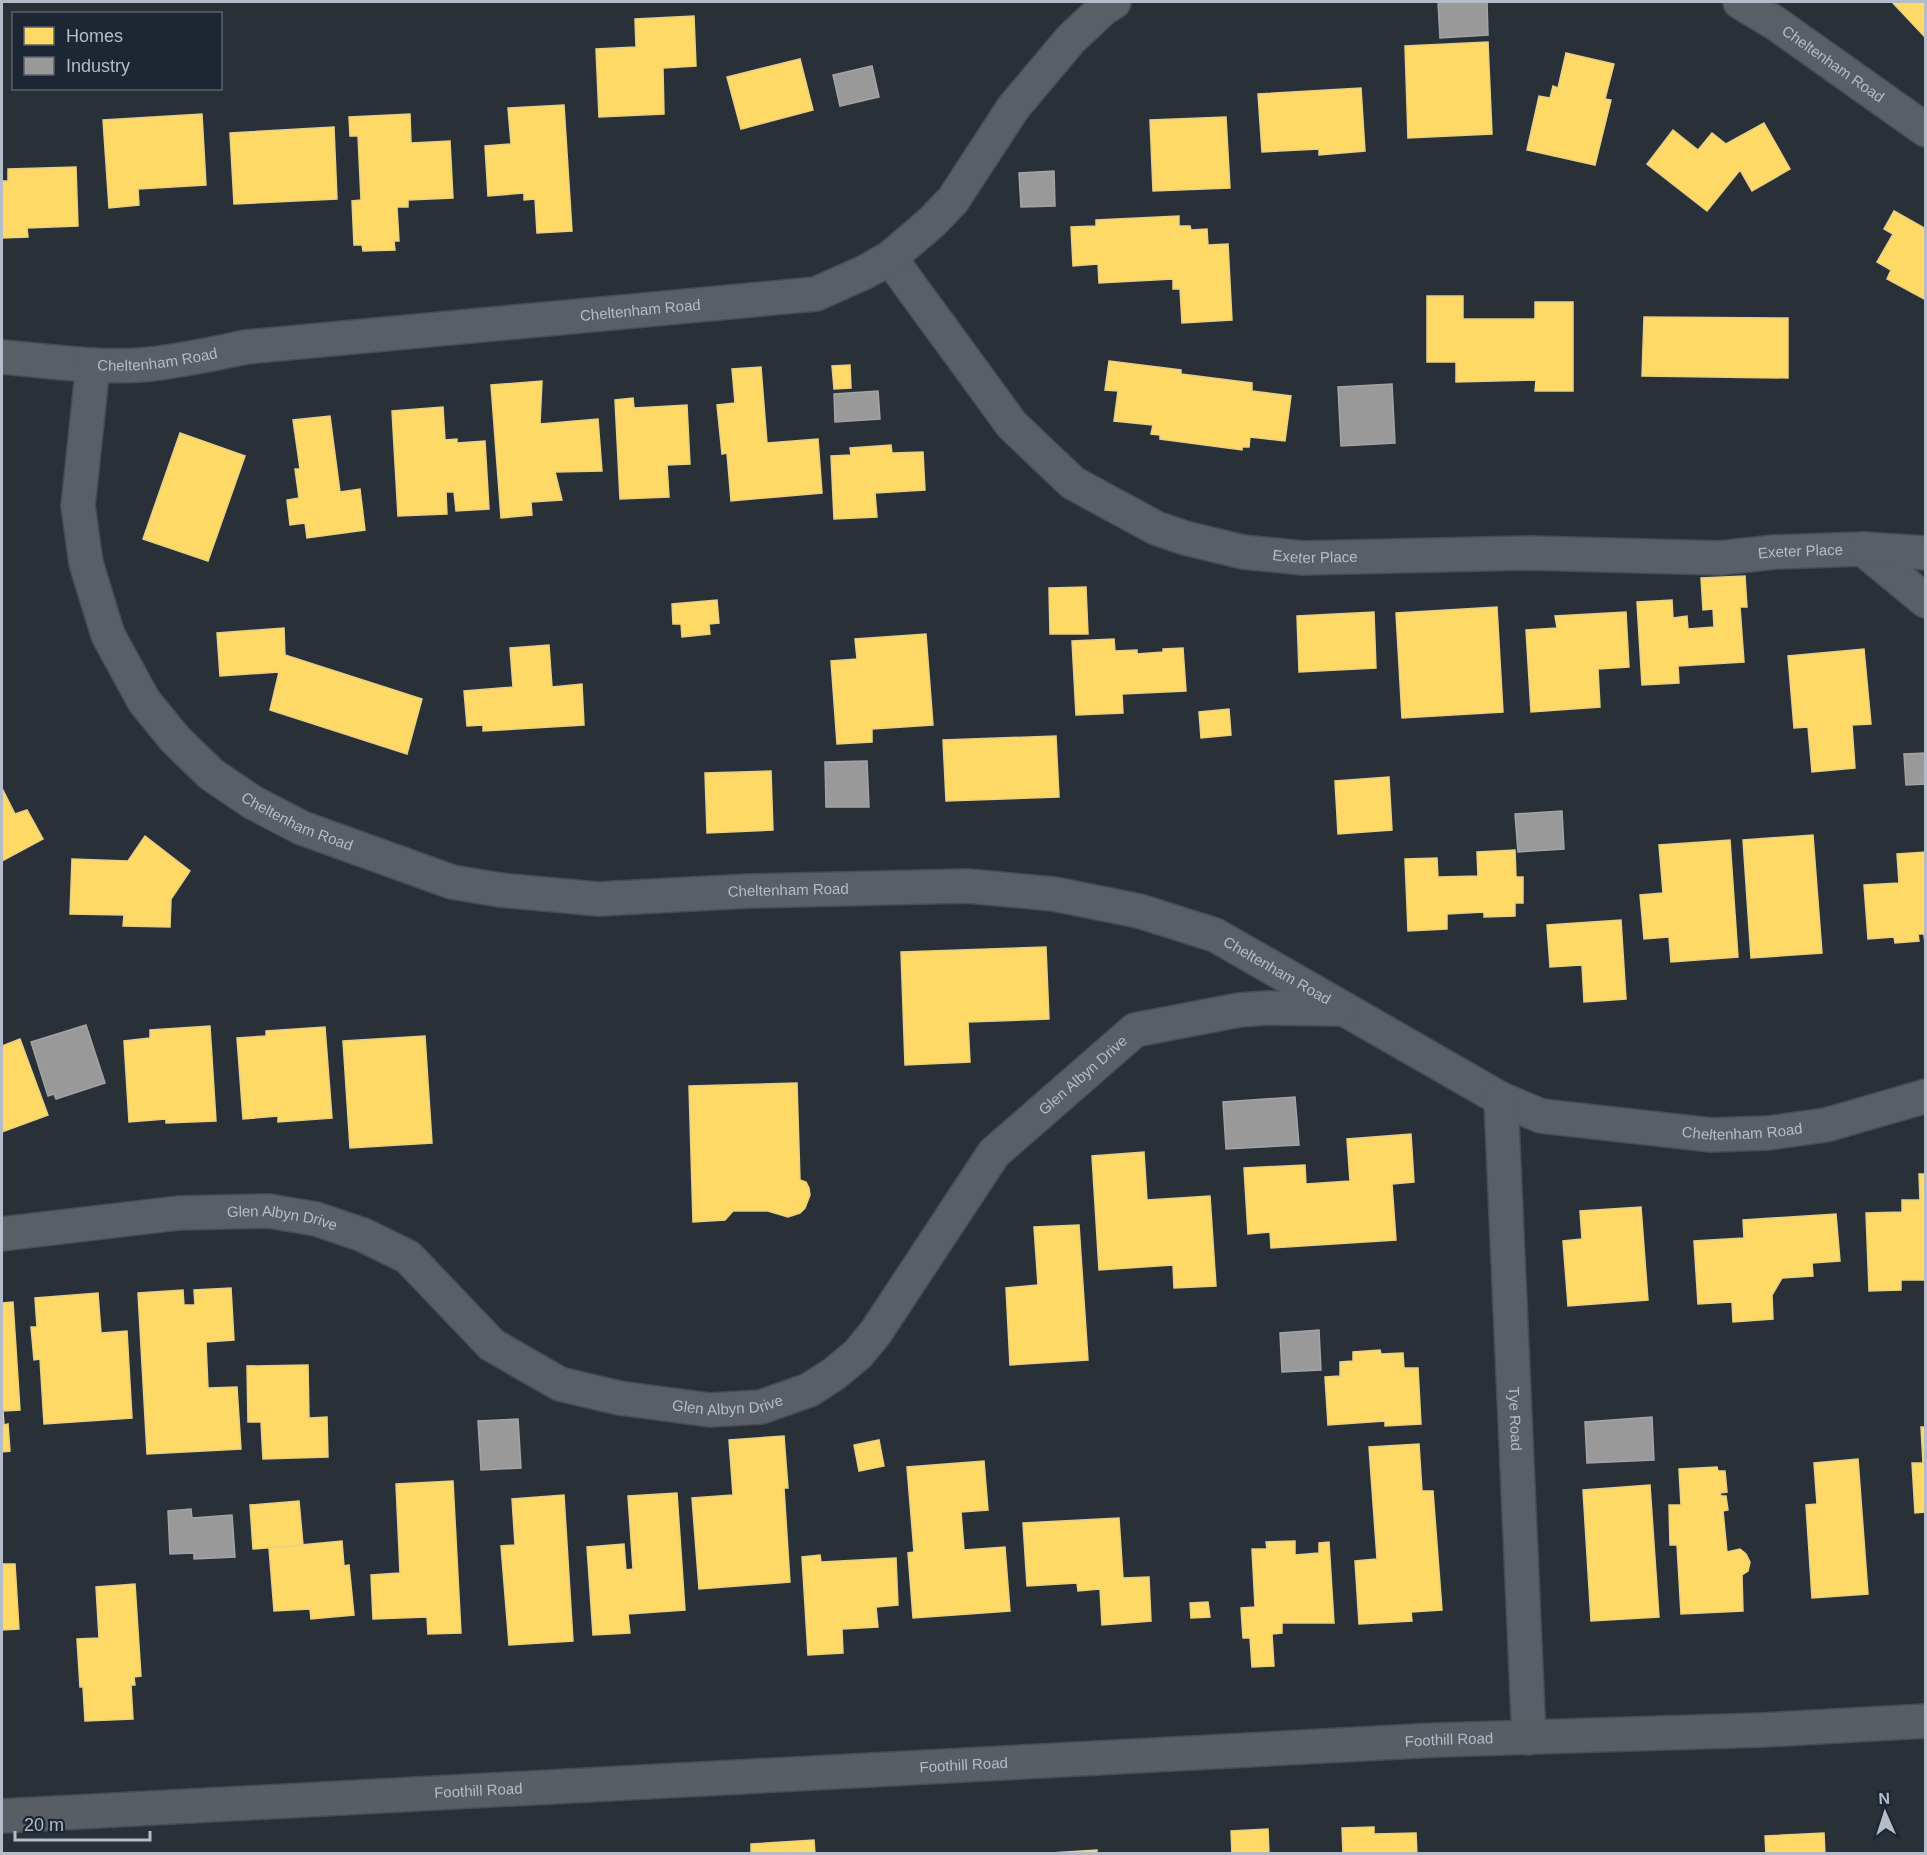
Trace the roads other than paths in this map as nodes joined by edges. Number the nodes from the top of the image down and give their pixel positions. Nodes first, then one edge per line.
1 (1114, 2) edge
2 (1740, 2) edge
3 (1926, 129) edge
4 (890, 258) junction
5 (2, 357) edge
6 (93, 365) junction
7 (1863, 549) junction
8 (1926, 553) edge
9 (1926, 601) edge
10 (1346, 1009) junction
11 (1926, 1096) edge
12 (1501, 1099) junction
13 (2, 1234) edge
14 (1926, 1721) edge
15 (1529, 1738) junction
16 (2, 1816) edge

1 - 4 street, Cheltenham Road
2 - 3 street, Cheltenham Road
4 - 6 street, Cheltenham Road
4 - 7 street, Exeter Place
5 - 6 street
6 - 10 street, Cheltenham Road
7 - 8 street, Exeter Place
7 - 9 street, Exeter Place
10 - 12 street, Cheltenham Road
10 - 13 street, Glen Albyn Drive
11 - 12 street, Cheltenham Road
12 - 15 street, Tye Road
14 - 15 main road, Foothill Road
15 - 16 main road, Foothill Road

